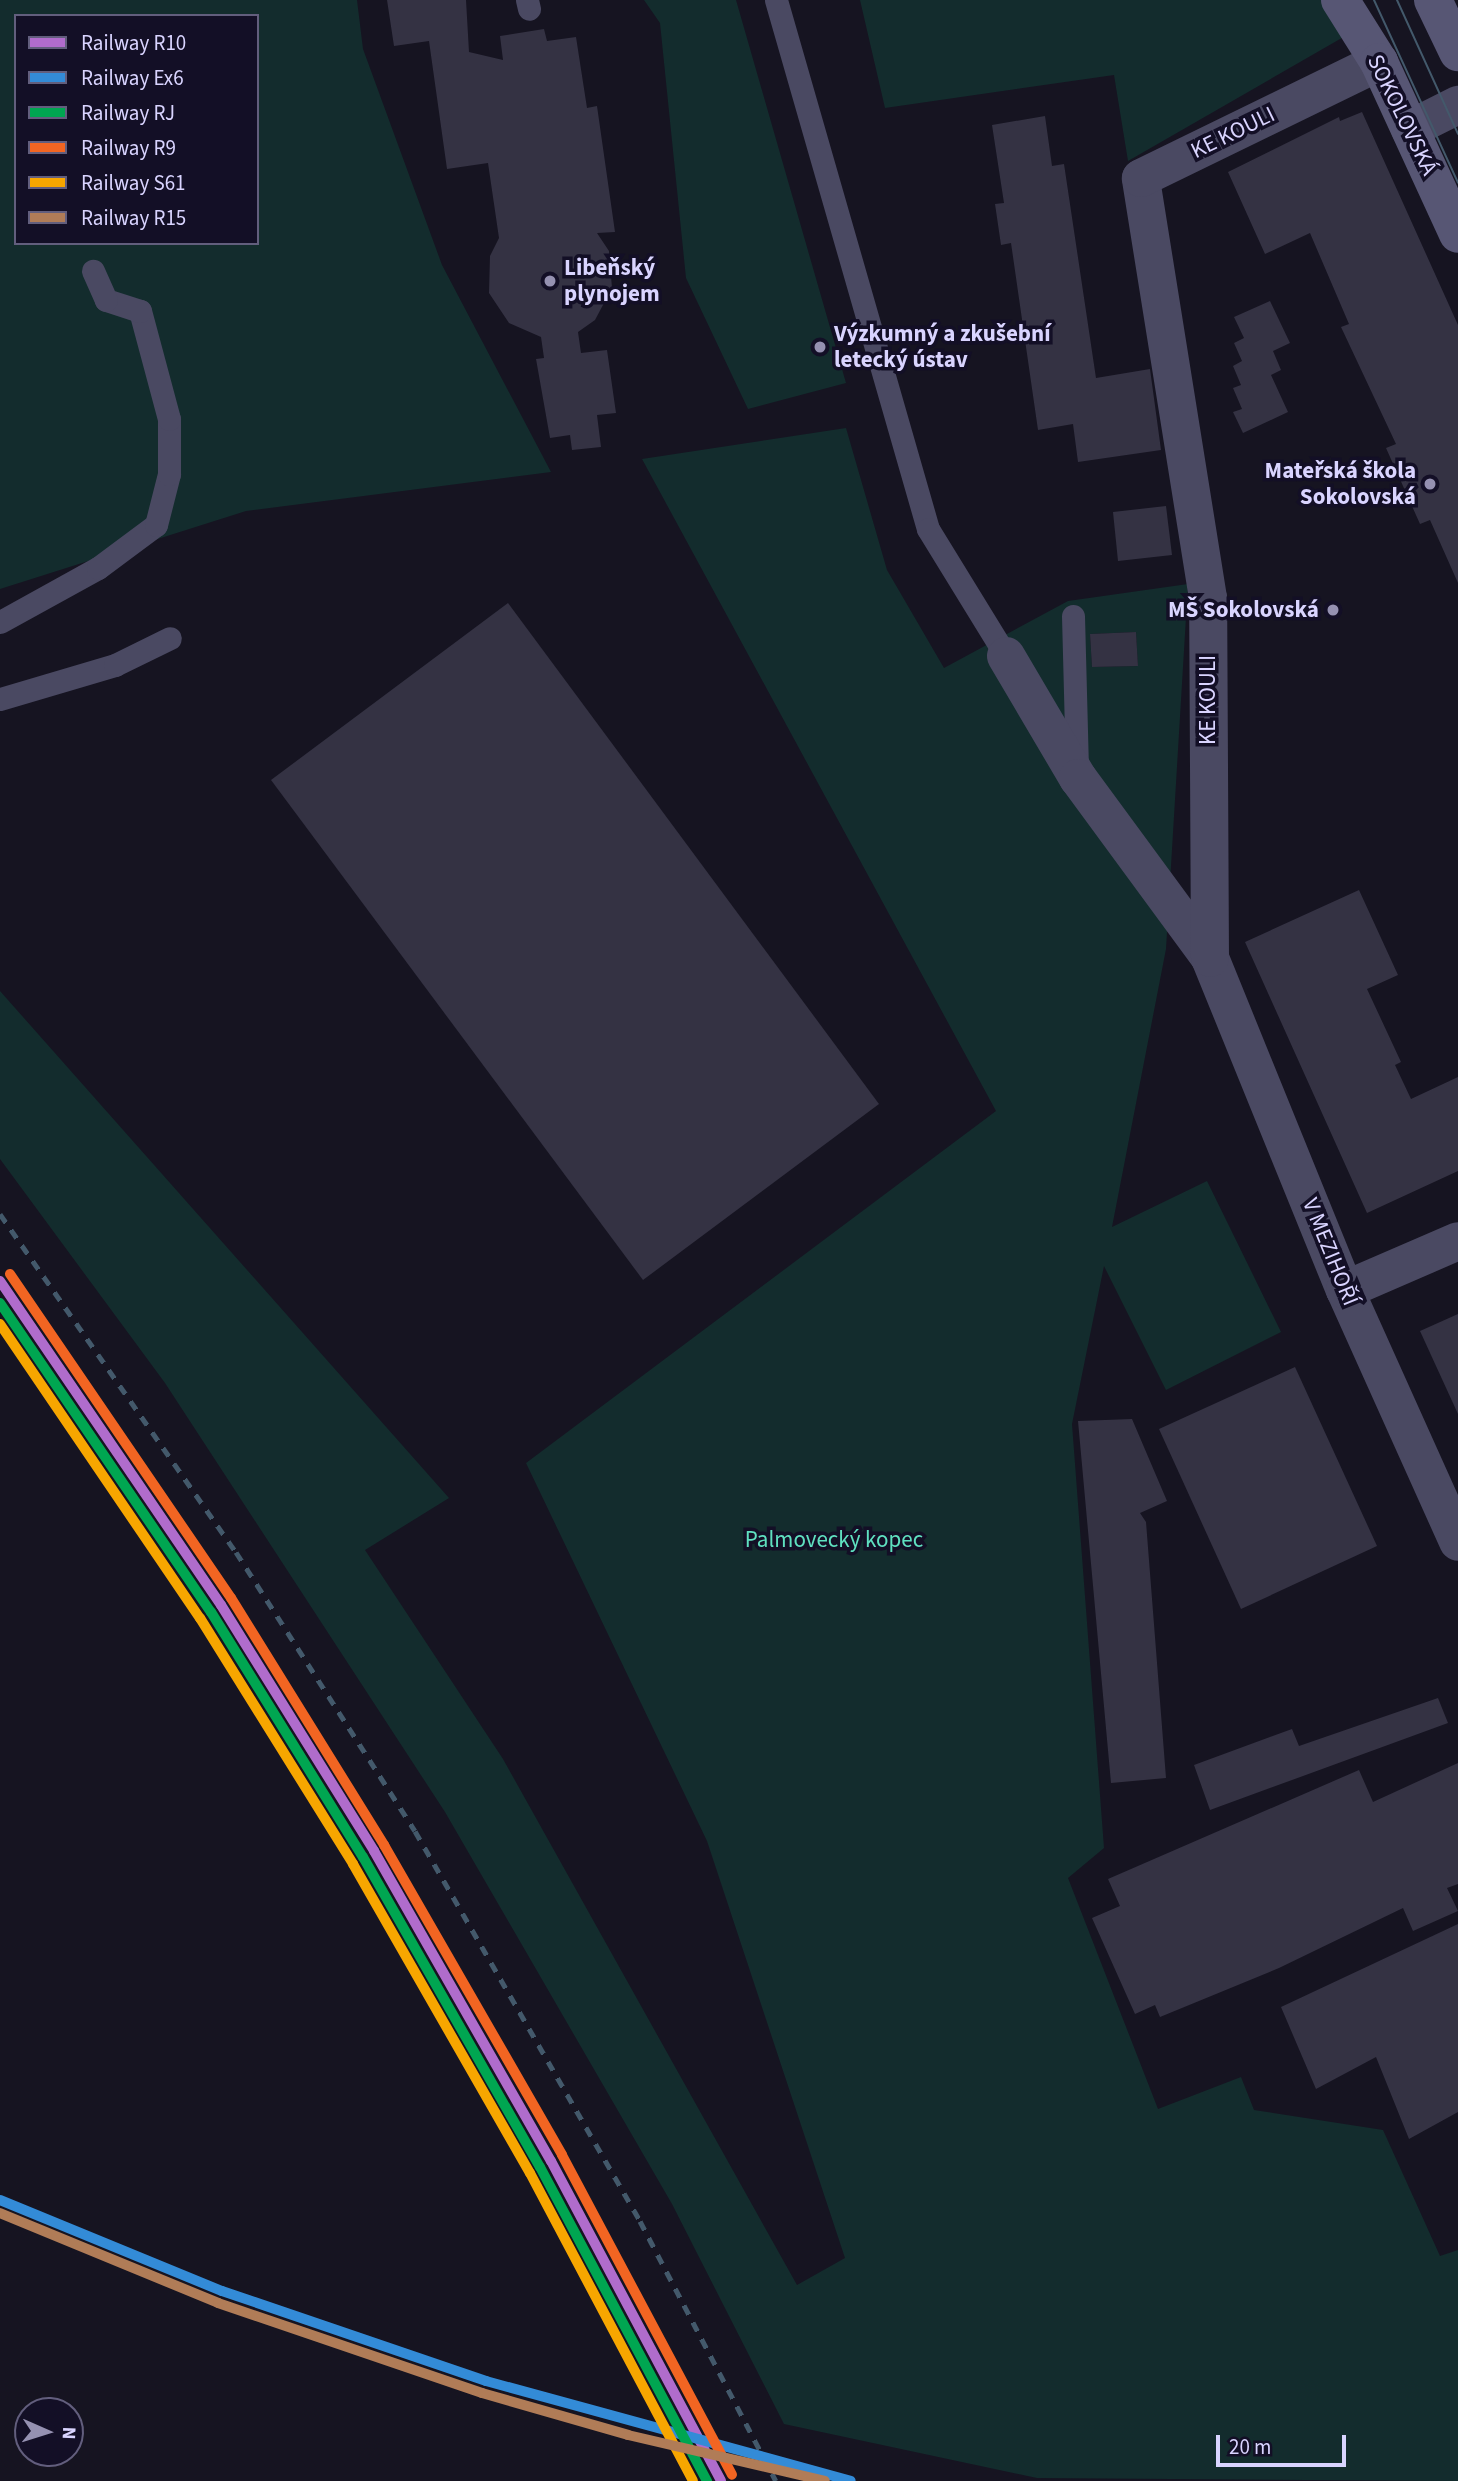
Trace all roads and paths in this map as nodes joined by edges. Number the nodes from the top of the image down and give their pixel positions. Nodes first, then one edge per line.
1 (776, 0) edge
2 (1340, 0) edge
3 (1433, 0) edge
4 (1458, 52) edge
5 (1379, 62) junction
6 (1458, 105) edge
7 (1410, 129) junction
8 (1458, 234) edge
9 (93, 271) dead end
10 (1073, 616) dead end
11 (0, 622) edge
12 (170, 638) dead end
13 (1006, 656) joint
14 (0, 699) edge
15 (1078, 778) junction
16 (1210, 958) junction
17 (1458, 1241) edge
18 (1345, 1290) junction
19 (1458, 1542) edge

1 - 13 lane
2 - 5 main road, SOKOLOVSKÁ
3 - 4 main road
5 - 7 main road, SOKOLOVSKÁ
5 - 16 street, KE KOULI
6 - 7 street
7 - 8 main road, SOKOLOVSKÁ
9 - 11 lane
10 - 15 lane
12 - 14 lane
13 - 15 street
15 - 16 street
16 - 18 street, V MEZIHOŘÍ
17 - 18 street
18 - 19 street, V MEZIHOŘÍ

